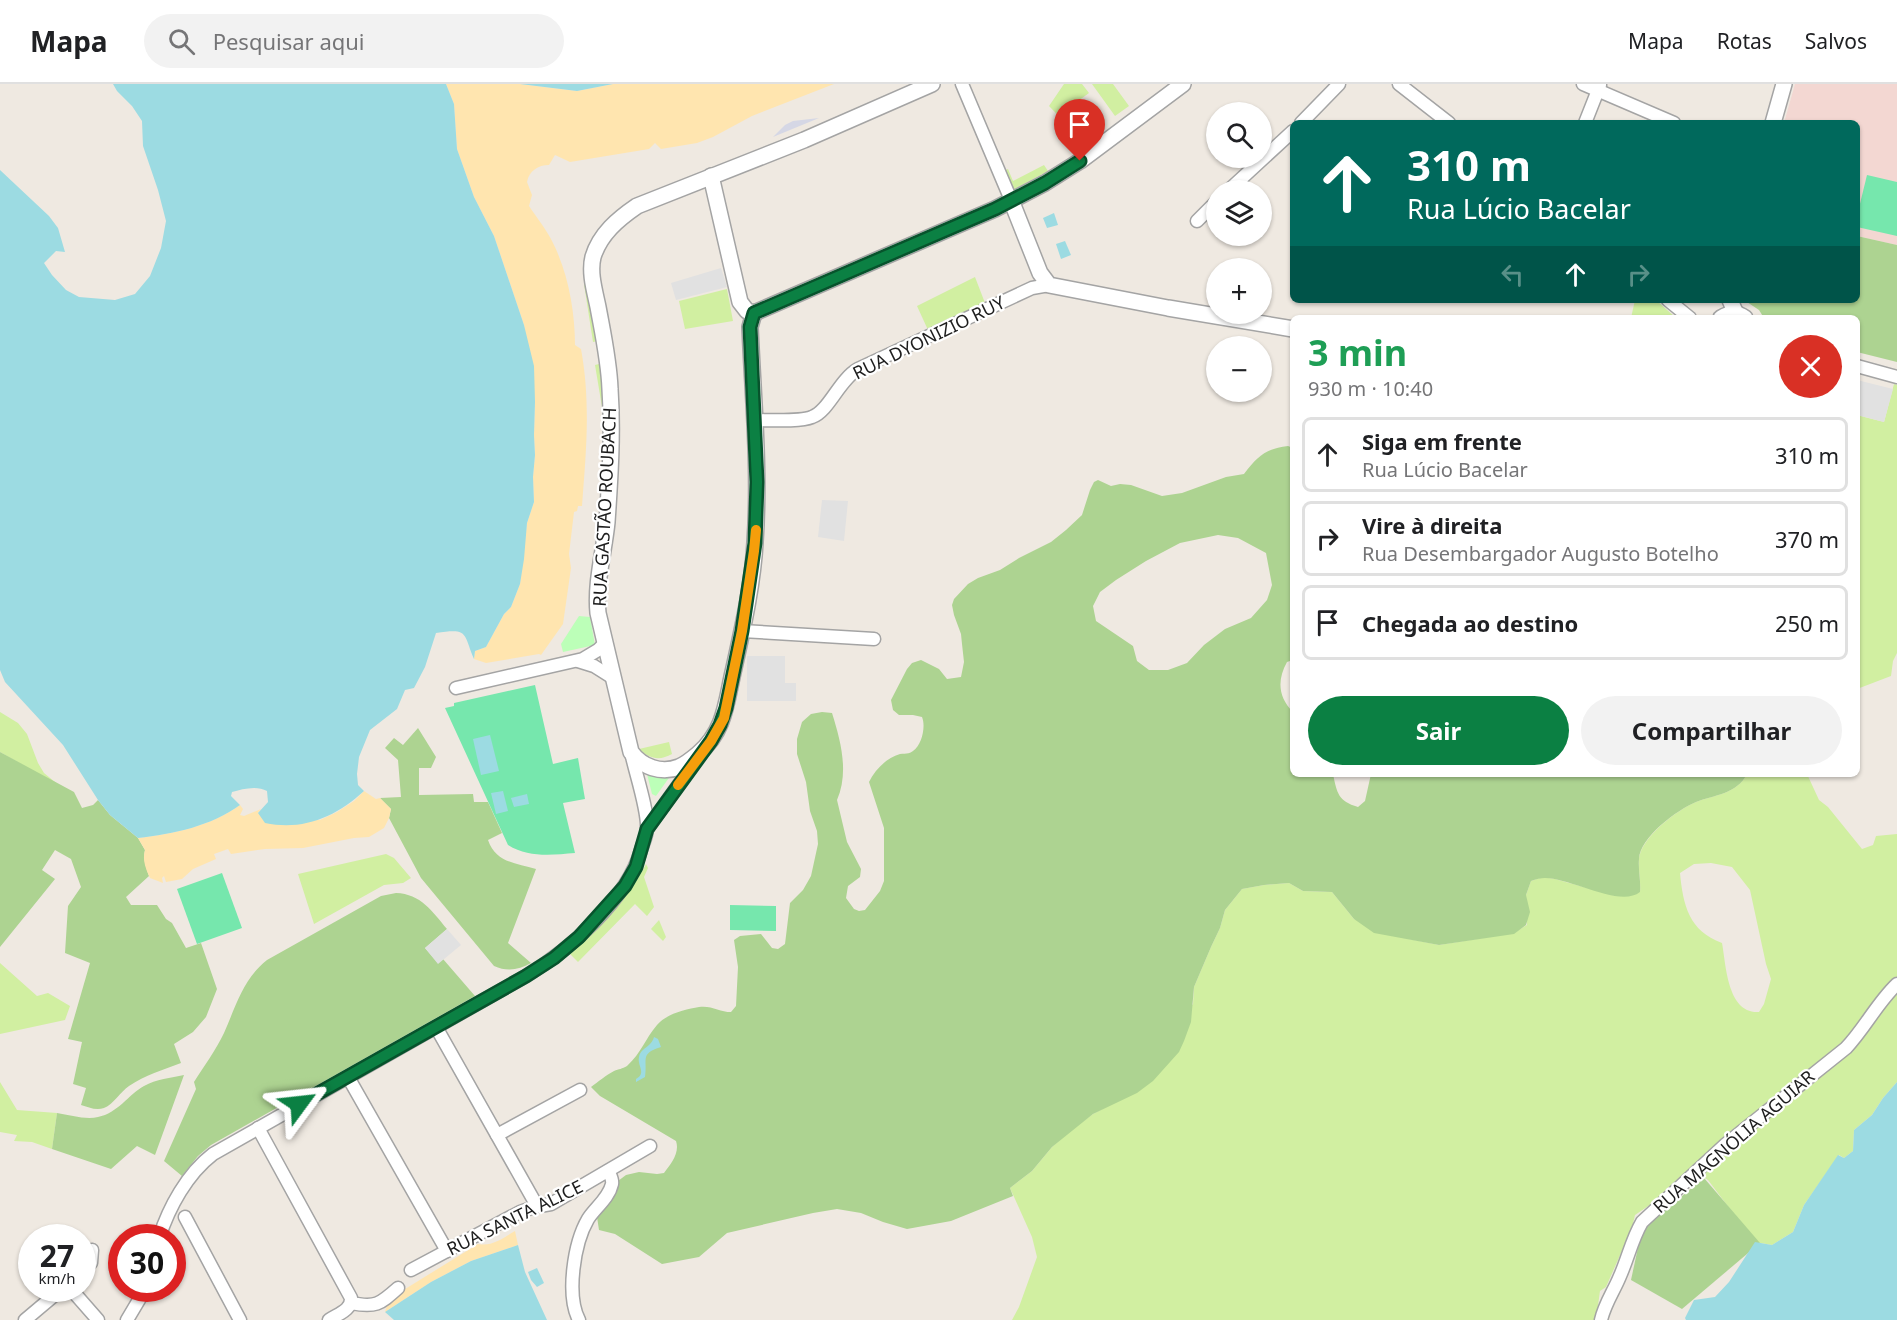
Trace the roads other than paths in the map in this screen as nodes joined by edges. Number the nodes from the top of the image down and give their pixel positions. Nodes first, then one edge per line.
1 (932, 84) edge
2 (962, 84) edge
3 (1183, 84) edge
4 (1339, 84) edge
5 (1399, 84) edge
6 (1583, 84) edge
7 (1784, 84) edge
8 (1599, 87) edge
9 (1304, 120) edge
10 (1445, 120) edge
11 (1586, 120) edge
12 (1668, 120) edge
13 (1774, 120) edge
14 (1290, 134) edge
15 (711, 176) junction
16 (1240, 180) edge
17 (1011, 201) junction
18 (1206, 212) edge
19 (1197, 221) dead end
20 (1049, 285) junction
21 (1672, 303) edge
22 (754, 313) junction
23 (1686, 315) edge
24 (1290, 328) edge
25 (1860, 367) edge
26 (1897, 377) edge
27 (754, 420) junction
28 (742, 631) junction
29 (874, 639) dead end
30 (605, 643) junction
31 (578, 661) junction
32 (613, 678) junction
33 (456, 688) dead end
34 (704, 748) junction
35 (631, 752) junction
36 (647, 829) junction
37 (1897, 984) edge
38 (436, 1027) junction
39 (348, 1077) junction
40 (580, 1090) dead end
41 (258, 1128) junction
42 (497, 1135) junction
43 (650, 1146) dead end
44 (608, 1171) junction
45 (537, 1206) junction
46 (184, 1217) dead end
47 (165, 1224) edge
48 (447, 1251) junction
49 (411, 1270) dead end
50 (398, 1288) dead end
51 (46, 1302) edge
52 (82, 1302) edge
53 (138, 1302) edge
54 (351, 1304) junction
55 (25, 1320) edge
56 (98, 1320) edge
57 (127, 1320) edge
58 (240, 1320) edge
59 (329, 1320) edge
60 (579, 1320) edge
61 (1601, 1320) edge

1 - 15 street, RUA GASTÃO ROUBACH
2 - 17 street
3 - 17 street
4 - 9 street
5 - 10 street
6 - 8 street
7 - 13 street
8 - 11 street
8 - 12 street
14 - 16 street
15 - 22 street
15 - 30 street, RUA GASTÃO ROUBACH
17 - 20 street
17 - 22 street
18 - 19 street
20 - 24 street
20 - 27 street, RUA DYONIZIO RUY
21 - 23 street
22 - 27 street
25 - 26 street
27 - 28 street
28 - 29 street
28 - 34 street
30 - 31 street
30 - 32 street, RUA GASTÃO ROUBACH
31 - 32 street
31 - 33 street
32 - 35 street, RUA GASTÃO ROUBACH
34 - 35 street
34 - 36 street
35 - 36 street, RUA GASTÃO ROUBACH
36 - 38 street
37 - 61 street, RUA MAGNÓLIA AGUIAR
38 - 39 street
38 - 42 street
39 - 41 street
39 - 48 street
40 - 42 street
41 - 47 street
41 - 54 street
42 - 45 street
43 - 44 street, RUA SANTA ALICE
44 - 45 street, RUA SANTA ALICE
44 - 60 street
45 - 48 street, RUA SANTA ALICE
46 - 58 street
48 - 49 street, RUA SANTA ALICE
50 - 54 street
51 - 55 street
52 - 56 street
53 - 57 street
54 - 59 street

